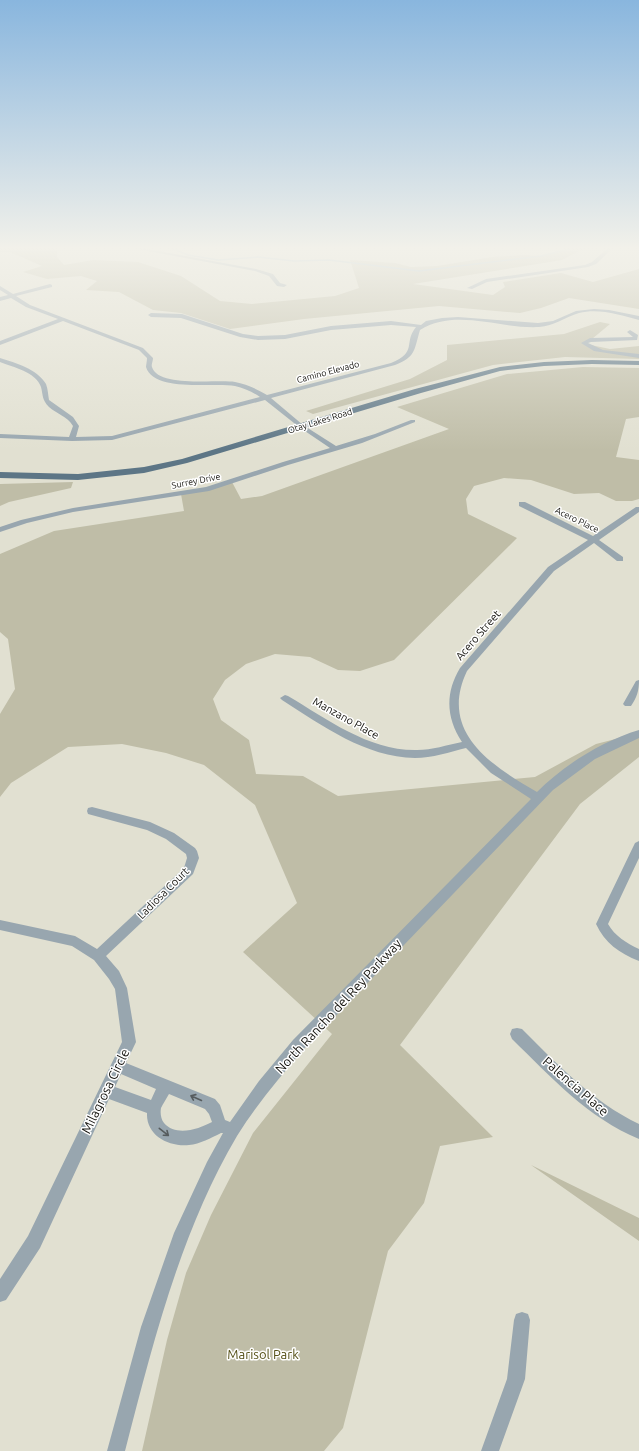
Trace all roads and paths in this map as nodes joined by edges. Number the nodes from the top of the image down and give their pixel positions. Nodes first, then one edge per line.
1 (54, 316) edge
2 (173, 316) edge
3 (570, 316) edge
4 (63, 319) junction
5 (420, 326) junction
6 (630, 332) dead end
7 (0, 343) edge
8 (639, 356) edge
9 (0, 360) edge
10 (639, 363) edge
11 (266, 398) junction
12 (413, 420) dead end
13 (302, 426) junction
14 (0, 436) edge
15 (72, 439) junction
16 (334, 448) junction
17 (0, 475) edge
18 (522, 504) dead end
19 (639, 509) edge
20 (0, 530) edge
21 (594, 539) junction
22 (620, 559) dead end
23 (639, 683) edge
24 (285, 698) dead end
25 (628, 704) dead end
26 (639, 734) edge
27 (468, 744) junction
28 (538, 798) junction
29 (92, 811) dead end
30 (639, 846) edge
31 (0, 925) edge
32 (639, 955) edge
33 (98, 956) junction
34 (518, 1034) dead end
35 (117, 1066) junction
36 (166, 1085) junction
37 (105, 1091) junction
38 (154, 1108) junction
39 (226, 1127) junction
40 (639, 1132) edge
41 (0, 1294) edge
42 (522, 1320) dead end
43 (116, 1451) edge
44 (490, 1451) edge

1 - 4 street
2 - 5 street
3 - 5 street
4 - 7 street
4 - 11 street
5 - 11 street, Camino Elevado
6 - 8 street
9 - 15 street
10 - 13 main road, Otay Lakes Road
11 - 13 street
11 - 15 street, Camino Elevado
12 - 16 street, Surrey Drive
13 - 16 street
13 - 17 main road, Otay Lakes Road
14 - 15 street, Camino Elevado
16 - 20 street, Surrey Drive
18 - 21 street, Acero Place
19 - 21 street, Acero Street
21 - 22 street, Acero Place
21 - 27 street, Acero Street
23 - 25 street
24 - 27 street, Manzano Place
26 - 28 street, North Rancho del Rey Parkway
27 - 28 street, Acero Street
28 - 39 street, North Rancho del Rey Parkway
29 - 33 street, Ladiosa Court
30 - 32 street
31 - 33 street, Milagrosa Circle
33 - 35 street, Milagrosa Circle
34 - 40 street, Palencia Place
35 - 36 street
35 - 37 street, Milagrosa Circle
36 - 38 street
39 -> 36 street
37 - 38 street
37 - 41 street, Milagrosa Circle
38 -> 39 street
39 - 43 street, North Rancho del Rey Parkway
42 - 44 street

